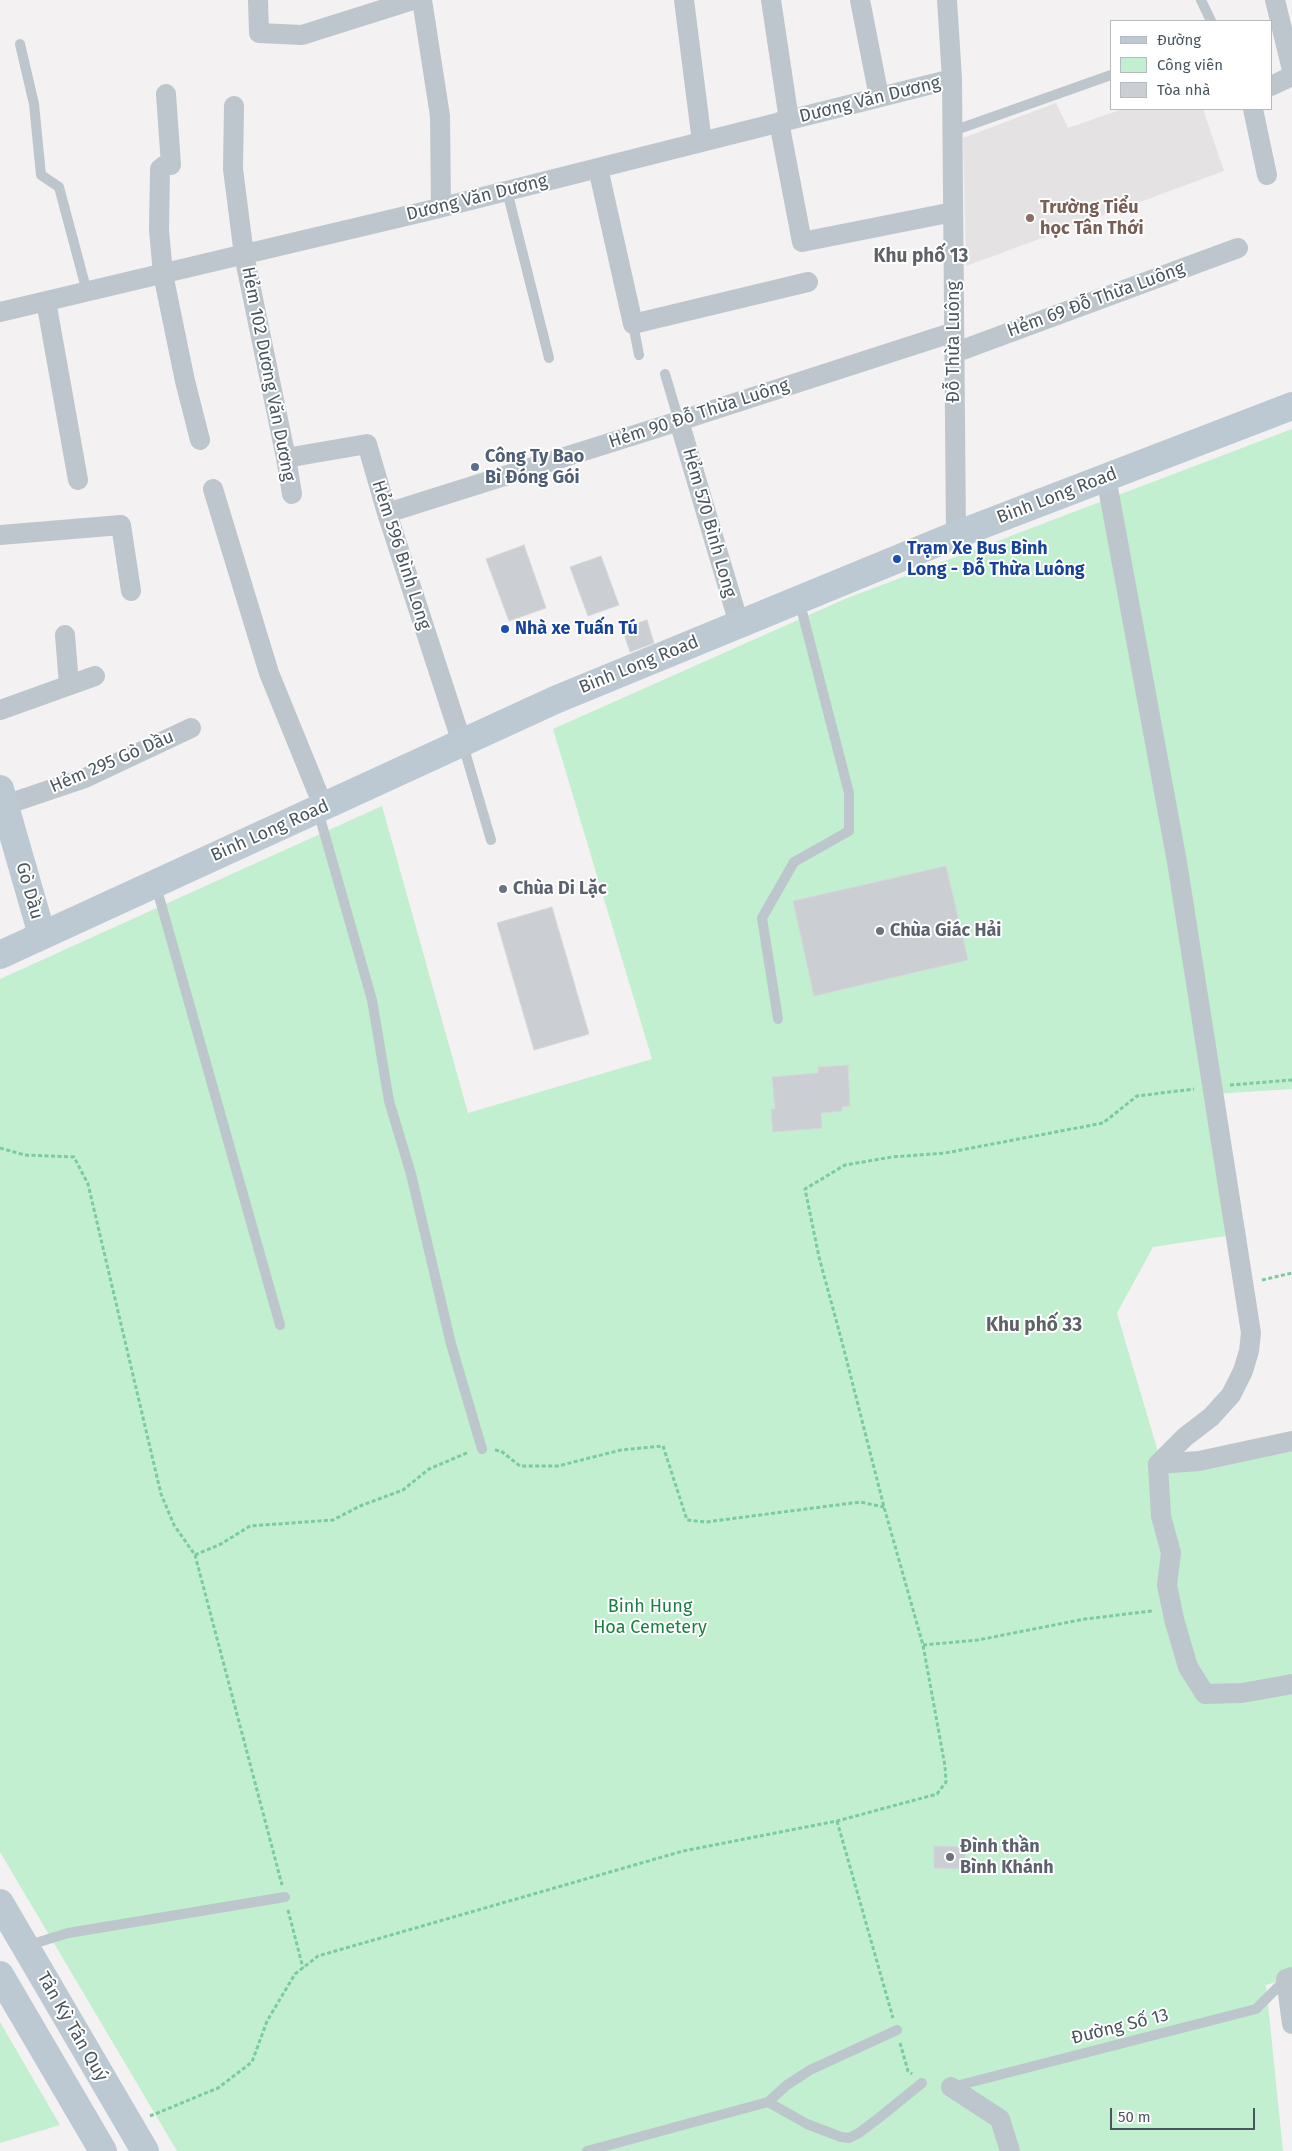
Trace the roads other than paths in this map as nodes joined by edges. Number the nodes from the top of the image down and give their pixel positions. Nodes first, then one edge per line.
1 (258, 0) edge
2 (413, 0) edge
3 (422, 0) edge
4 (684, 0) edge
5 (771, 0) edge
6 (860, 0) edge
7 (947, 0) edge
8 (1201, 0) edge
9 (1275, 0) edge
10 (1211, 20) edge
11 (20, 44) dead end
12 (1292, 70) edge
13 (1110, 75) edge
14 (1292, 76) edge
15 (952, 79) junction
16 (1272, 86) edge
17 (166, 94) dead end
18 (879, 97) junction
19 (234, 106) dead end
20 (1253, 110) edge
21 (784, 121) junction
22 (952, 131) junction
23 (702, 142) junction
24 (598, 168) junction
25 (1267, 175) dead end
26 (507, 191) junction
27 (441, 207) junction
28 (953, 212) junction
29 (1238, 248) dead end
30 (244, 255) junction
31 (163, 274) junction
32 (808, 282) dead end
33 (87, 292) junction
34 (46, 301) junction
35 (0, 312) edge
36 (633, 324) junction
37 (954, 332) junction
38 (954, 353) junction
39 (639, 356) dead end
40 (549, 358) dead end
41 (665, 374) dead end
42 (1292, 406) edge
43 (679, 421) junction
44 (200, 440) dead end
45 (286, 458) junction
46 (1106, 477) junction
47 (78, 480) dead end
48 (212, 489) dead end
49 (292, 494) dead end
50 (387, 513) junction
51 (0, 535) edge
52 (956, 535) junction
53 (131, 591) dead end
54 (799, 600) junction
55 (739, 624) junction
56 (66, 635) dead end
57 (95, 676) dead end
58 (69, 685) junction
59 (0, 710) edge
60 (191, 728) dead end
61 (462, 743) junction
62 (2, 797) edge
63 (321, 808) junction
64 (491, 840) dead end
65 (155, 883) junction
66 (42, 935) junction
67 (0, 955) edge
68 (778, 1018) dead end
69 (280, 1325) dead end
70 (1292, 1441) edge
71 (482, 1449) road end
72 (1158, 1464) junction
73 (1292, 1684) edge
74 (285, 1897) road end
75 (0, 1904) edge
76 (25, 1946) junction
77 (0, 1975) edge
78 (1289, 1978) edge
79 (1292, 2024) edge
80 (897, 2030) road end
81 (922, 2083) road end
82 (952, 2088) joint
83 (768, 2102) junction
84 (103, 2151) edge
85 (145, 2151) edge
86 (587, 2151) edge
87 (1010, 2151) edge

1 - 2 street
3 - 27 street
4 - 23 street
5 - 21 street
6 - 18 street
7 - 15 street, Đỗ Thừa Luông
8 - 10 lane
9 - 12 street
11 - 33 lane
13 - 22 lane
14 - 16 street
15 - 18 street, Dương Văn Dương
15 - 22 street, Đỗ Thừa Luông
17 - 31 street
18 - 21 street, Dương Văn Dương
19 - 30 street, Hẻm 102 Dương Văn Dương
20 - 25 street
21 - 23 street, Dương Văn Dương
21 - 28 street
22 - 28 street, Đỗ Thừa Luông
23 - 24 street, Dương Văn Dương
24 - 26 street, Dương Văn Dương
24 - 36 street
26 - 27 street, Dương Văn Dương
26 - 40 lane
27 - 30 street, Dương Văn Dương
28 - 37 street, Đỗ Thừa Luông
29 - 38 street, Hẻm 69 Đỗ Thừa Luông
30 - 31 street, Dương Văn Dương
30 - 45 street, Hẻm 102 Dương Văn Dương
31 - 33 street, Dương Văn Dương
31 - 44 street
32 - 36 street
33 - 34 street, Dương Văn Dương
34 - 35 street, Dương Văn Dương
34 - 47 street
36 - 39 lane
37 - 38 street, Đỗ Thừa Luông
37 - 43 street, Hẻm 90 Đỗ Thừa Luông
38 - 52 street, Đỗ Thừa Luông
41 - 43 lane
42 - 46 main road, Binh Long Road
43 - 50 street, Hẻm 90 Đỗ Thừa Luông
43 - 55 street, Hẻm 570 Bình Long
45 - 49 street, Hẻm 102 Dương Văn Dương
45 - 50 street, Hẻm 596 Bình Long
46 - 52 main road, Binh Long Road
46 - 72 street
48 - 63 street
50 - 61 street, Hẻm 596 Bình Long
51 - 53 street
52 - 54 main road, Binh Long Road
54 - 55 main road, Binh Long Road
54 - 68 lane
55 - 61 main road, Binh Long Road
56 - 58 street
57 - 58 street
58 - 59 street
60 - 62 street, Hẻm 295 Gò Dầu
61 - 63 main road, Binh Long Road
61 - 64 lane
62 - 66 main road, Gò Dầu
63 - 65 main road, Binh Long Road
63 - 71 lane
65 - 66 main road, Binh Long Road
65 - 69 lane
66 - 67 main road, Binh Long Road
70 - 72 street
72 - 73 street
74 - 76 lane
75 - 76 main road, Tân Kỳ Tân Quý
76 - 85 main road, Tân Kỳ Tân Quý
77 - 84 main road, Tân Kỳ Tân Quý
78 - 79 street
78 - 82 lane, Đường Số 13
80 - 83 lane
81 - 83 lane
82 - 87 street
83 - 86 lane

